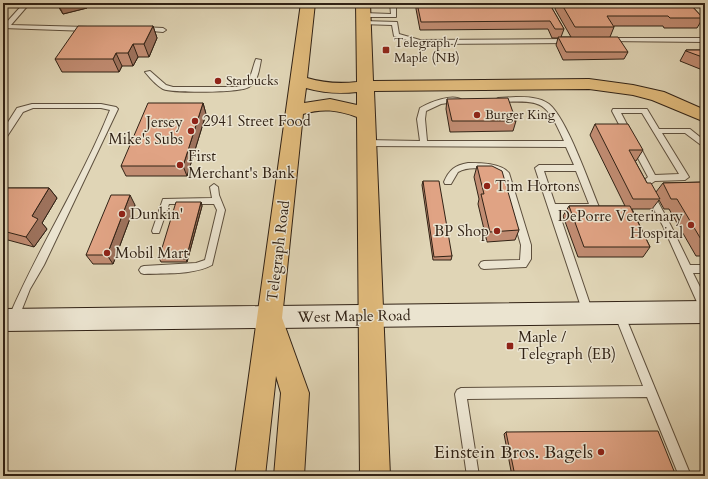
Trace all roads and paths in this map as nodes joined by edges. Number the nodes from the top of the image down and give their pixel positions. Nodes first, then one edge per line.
1 (27, 3) edge
2 (308, 3) edge
3 (393, 3) edge
4 (363, 14) edge
5 (394, 16) junction
6 (395, 23) junction
7 (5, 26) edge
8 (92, 29) edge
9 (137, 30) edge
10 (163, 30) dead end
11 (564, 34) edge
12 (598, 40) edge
13 (705, 40) edge
14 (568, 41) junction
15 (575, 41) edge
16 (258, 60) dead end
17 (148, 72) dead end
18 (365, 78) junction
19 (298, 81) junction
20 (467, 100) edge
21 (488, 100) edge
22 (705, 102) edge
23 (295, 111) junction
24 (366, 114) junction
25 (705, 116) edge
26 (656, 131) junction
27 (3, 136) edge
28 (366, 143) junction
29 (424, 144) junction
30 (568, 144) junction
31 (705, 145) edge
32 (578, 168) junction
33 (653, 178) junction
34 (448, 182) dead end
35 (214, 187) dead end
36 (218, 201) junction
37 (553, 207) junction
38 (156, 231) dead end
39 (484, 265) dead end
40 (687, 269) junction
41 (705, 269) edge
42 (144, 270) dead end
43 (705, 308) edge
44 (705, 312) edge
45 (619, 313) junction
46 (588, 314) junction
47 (370, 316) junction
48 (270, 317) junction
49 (8, 320) edge
50 (651, 391) junction
51 (250, 476) edge
52 (289, 476) edge
53 (375, 476) edge
54 (473, 476) edge
55 (685, 476) edge

1 - 7 lane
2 - 19 highway, Telegraph Road
3 - 5 lane
4 - 5 lane
4 - 6 lane
4 - 18 highway
5 - 6 lane
6 - 14 lane
7 - 8 lane
9 - 10 lane
11 - 14 lane
12 - 13 lane
14 - 15 lane
16 - 17 lane
18 - 19 highway
18 - 22 highway
18 - 24 highway
18 - 25 highway
19 - 23 highway, Telegraph Road
20 - 29 lane
21 - 30 lane
23 - 24 highway
23 - 48 highway, Telegraph Road
24 - 28 highway
26 - 31 lane
26 - 33 lane
26 - 33 lane
27 - 49 lane
28 - 29 lane
28 - 47 highway
29 - 30 lane
30 - 32 lane
32 - 37 lane
32 - 37 lane
33 - 40 lane
34 - 39 lane
35 - 36 lane
36 - 38 lane
36 - 42 lane
37 - 46 lane
40 - 41 lane
40 - 43 lane
44 - 45 main road, West Maple Road
45 - 46 main road, West Maple Road
45 - 50 lane
46 - 47 main road, West Maple Road
47 - 48 main road, West Maple Road
47 - 53 highway
48 - 49 main road, West Maple Road
48 - 51 highway, Telegraph Road
48 - 52 highway
50 - 54 lane
50 - 55 lane

